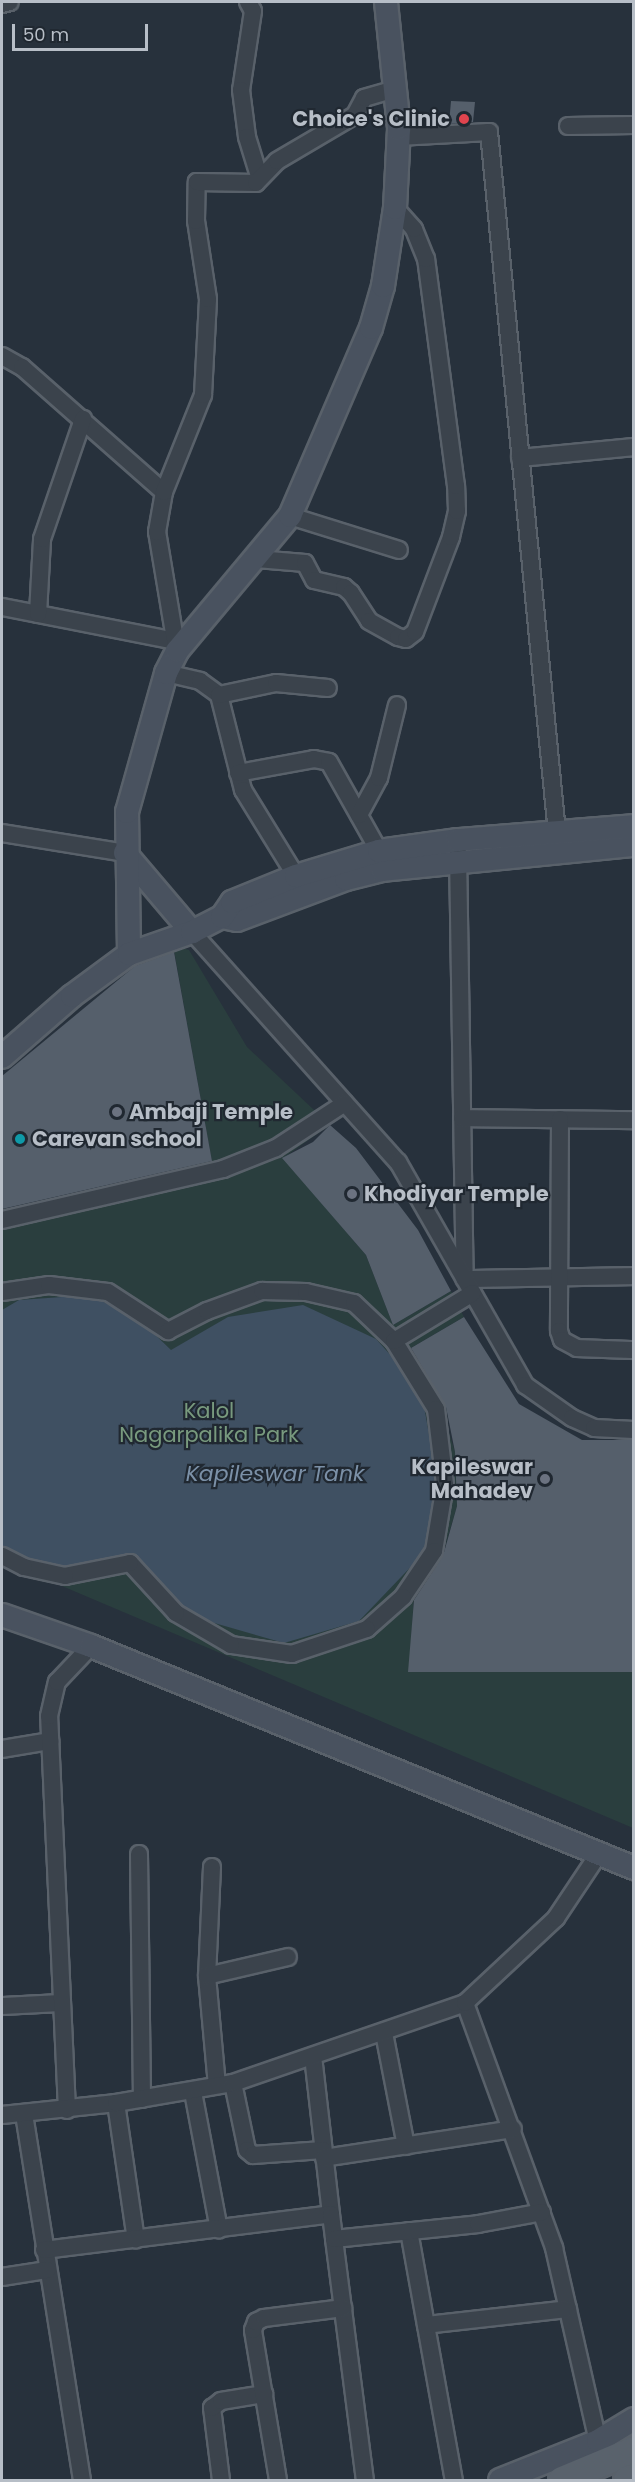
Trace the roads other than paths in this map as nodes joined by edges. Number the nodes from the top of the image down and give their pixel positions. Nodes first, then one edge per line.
1 (9, 2) edge
2 (248, 2) edge
3 (386, 2) edge
4 (2, 4) edge
5 (395, 89) junction
6 (633, 119) edge
7 (633, 125) edge
8 (568, 126) dead end
9 (633, 131) edge
10 (398, 137) junction
11 (259, 176) junction
12 (395, 208) junction
13 (2, 356) edge
14 (83, 419) junction
15 (633, 447) edge
16 (520, 458) junction
17 (164, 492) junction
18 (290, 516) junction
19 (399, 550) dead end
20 (257, 559) junction
21 (2, 607) edge
22 (38, 614) junction
23 (176, 646) junction
24 (166, 673) junction
25 (328, 688) dead end
26 (219, 695) junction
27 (397, 705) dead end
28 (238, 773) junction
29 (359, 815) junction
30 (633, 826) edge
31 (2, 833) edge
32 (557, 833) junction
33 (633, 845) edge
34 (458, 850) junction
35 (379, 851) junction
36 (126, 853) junction
37 (296, 876) junction
38 (222, 917) junction
39 (192, 932) junction
40 (129, 954) junction
41 (2, 1057) edge
42 (345, 1103) junction
43 (462, 1118) junction
44 (560, 1119) junction
45 (633, 1120) edge
46 (2, 1220) edge
47 (633, 1276) edge
48 (558, 1277) junction
49 (469, 1286) junction
50 (2, 1292) edge
51 (394, 1341) junction
52 (633, 1350) edge
53 (633, 1430) edge
54 (2, 1556) edge
55 (2, 1615) edge
56 (91, 1646) junction
57 (50, 1741) junction
58 (2, 1749) edge
59 (600, 1852) junction
60 (139, 1854) dead end
61 (632, 1865) edge
62 (212, 1867) dead end
63 (288, 1957) dead end
64 (207, 1977) junction
65 (62, 2003) junction
66 (465, 2003) junction
67 (2, 2006) edge
68 (384, 2033) junction
69 (313, 2056) junction
70 (225, 2084) junction
71 (193, 2092) junction
72 (142, 2099) junction
73 (116, 2103) junction
74 (66, 2110) junction
75 (24, 2114) junction
76 (2, 2115) edge
77 (513, 2129) junction
78 (406, 2146) junction
79 (324, 2154) junction
80 (542, 2212) junction
81 (331, 2214) junction
82 (219, 2230) junction
83 (409, 2231) junction
84 (334, 2239) junction
85 (136, 2240) junction
86 (44, 2250) junction
87 (46, 2270) junction
88 (2, 2277) edge
89 (342, 2308) junction
90 (568, 2310) junction
91 (426, 2325) junction
92 (264, 2394) junction
93 (633, 2419) edge
94 (598, 2441) junction
95 (633, 2450) edge
96 (633, 2477) edge
97 (82, 2481) edge
98 (221, 2481) edge
99 (278, 2481) edge
100 (365, 2481) edge
101 (454, 2481) edge
102 (500, 2481) edge
103 (561, 2481) edge
104 (627, 2481) edge

1 - 4 street
2 - 11 street
3 - 5 street
5 - 10 street
5 - 11 street
6 - 7 street
7 - 8 street
7 - 9 street
10 - 12 street
10 - 16 street
11 - 17 street
12 - 18 street
12 - 20 street
13 - 14 street
14 - 17 street
14 - 22 street
15 - 16 street
16 - 32 street
17 - 23 street
18 - 19 street
18 - 20 street
20 - 23 street
21 - 22 street
22 - 23 street
23 - 24 street
24 - 26 street
24 - 36 street
25 - 26 street
26 - 28 street
27 - 29 street
28 - 29 street
28 - 37 street
29 - 35 street
30 - 32 street
31 - 36 street
32 - 34 street
33 - 34 street
34 - 35 street
34 - 38 street
34 - 43 street
35 - 37 street
36 - 39 street
36 - 40 street
37 - 38 street
38 - 39 street
39 - 40 street
39 - 42 street
40 - 41 street
42 - 46 street
42 - 49 street
43 - 44 street
43 - 49 street
44 - 45 street
44 - 48 street
47 - 48 street
48 - 49 street
48 - 52 street
49 - 51 street
49 - 53 street
50 - 51 street
51 - 54 street
55 - 56 street
56 - 57 street
56 - 59 street
57 - 58 street
57 - 65 street
59 - 61 street
59 - 66 street
60 - 72 street
62 - 64 street
63 - 64 street
64 - 70 street
65 - 67 street
65 - 74 street
66 - 68 street
66 - 77 street
68 - 69 street
68 - 78 street
69 - 70 street
69 - 79 street
70 - 71 street
70 - 79 street
71 - 72 street
71 - 82 street
72 - 73 street
73 - 74 street
73 - 85 street
74 - 75 street
75 - 76 street
75 - 86 street
77 - 78 street
77 - 80 street
78 - 79 street
79 - 81 street
80 - 83 street
80 - 90 street
81 - 82 street
81 - 84 street
82 - 85 street
83 - 84 street
83 - 91 street
84 - 89 street
85 - 86 street
86 - 87 street
87 - 88 street
87 - 97 street
89 - 92 street
89 - 100 street
90 - 91 street
90 - 94 street
91 - 101 street
92 - 98 street
92 - 99 street
93 - 94 street
94 - 102 street
95 - 103 main road
96 - 104 main road

